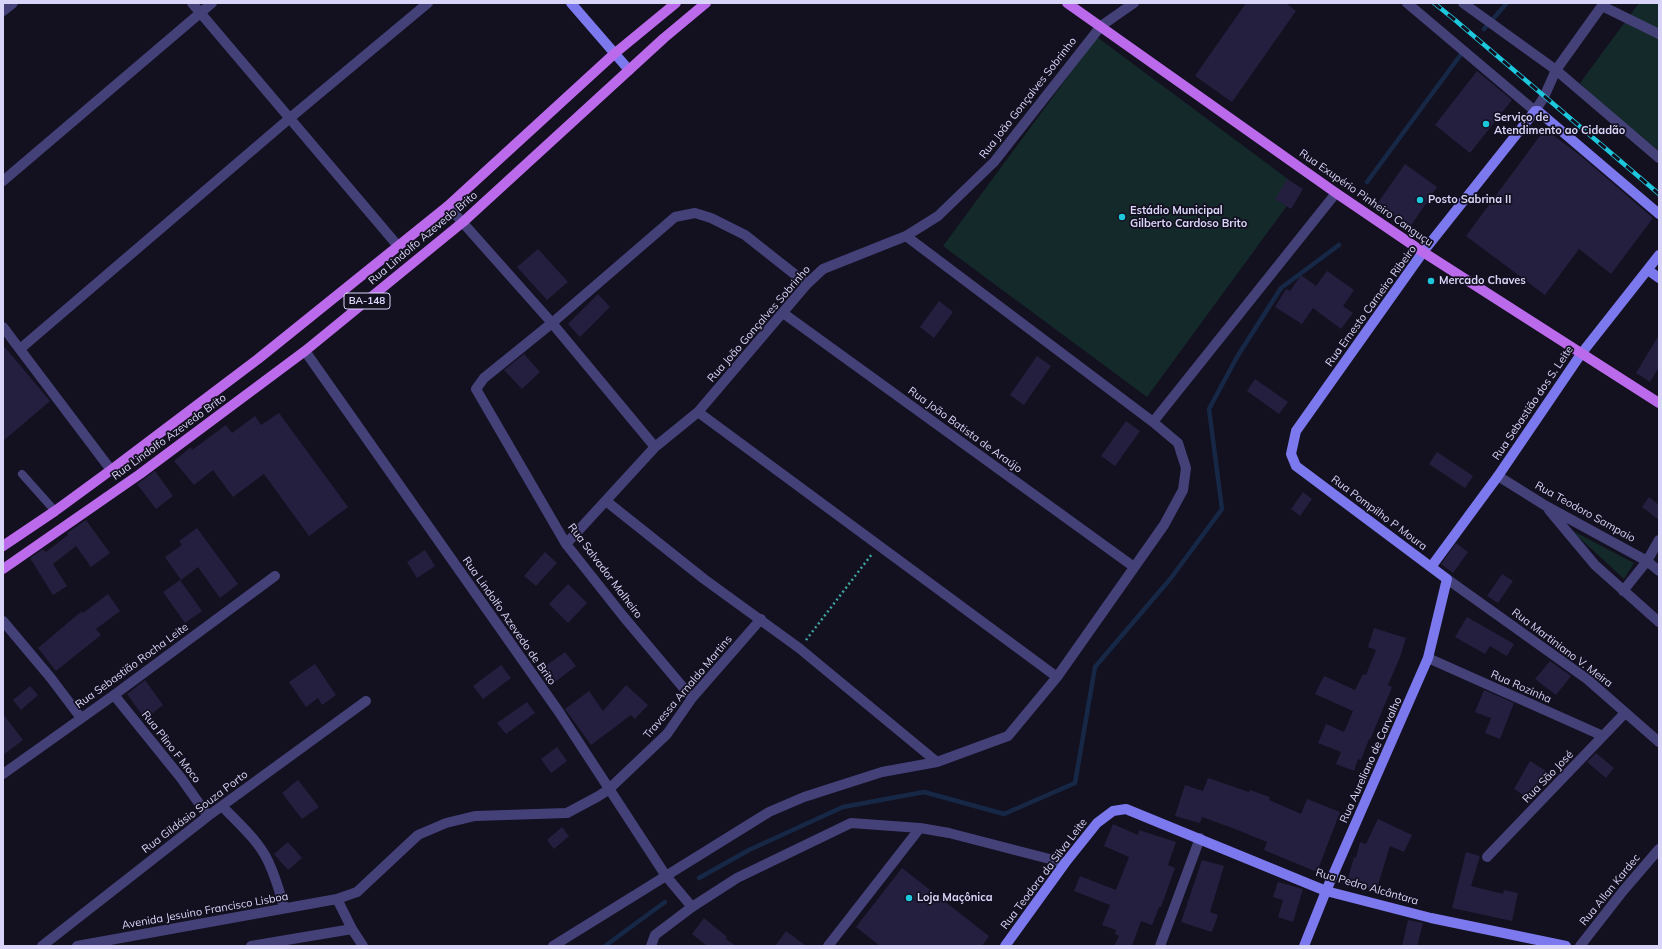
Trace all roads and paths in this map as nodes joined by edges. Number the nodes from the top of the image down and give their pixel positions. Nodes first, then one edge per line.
1 (13, 3) edge
2 (192, 3) edge
3 (212, 3) edge
4 (428, 3) edge
5 (571, 3) edge
6 (676, 3) edge
7 (706, 3) edge
8 (1067, 3) edge
9 (1134, 3) edge
10 (1407, 3) edge
11 (1463, 3) edge
12 (1603, 5) edge
13 (3, 11) edge
14 (201, 13) junction
15 (1101, 26) junction
16 (1659, 34) edge
17 (614, 54) junction
18 (629, 70) junction
19 (1556, 70) junction
20 (1535, 111) junction
21 (290, 118) junction
22 (1659, 158) edge
23 (3, 181) edge
24 (1336, 193) junction
25 (448, 206) junction
26 (1659, 214) edge
27 (463, 222) junction
28 (906, 236) junction
29 (398, 246) junction
30 (1423, 252) junction
31 (1659, 255) edge
32 (1648, 270) junction
33 (1659, 278) edge
34 (806, 284) junction
35 (783, 313) junction
36 (552, 323) junction
37 (3, 327) edge
38 (20, 349) junction
39 (305, 351) junction
40 (1581, 354) junction
41 (1659, 403) edge
42 (698, 412) junction
43 (1154, 422) junction
44 (655, 447) junction
45 (1296, 466) joint
46 (111, 470) junction
47 (22, 474) dead end
48 (1498, 476) junction
49 (606, 501) junction
50 (1546, 506) junction
51 (55, 511) junction
52 (1659, 540) edge
53 (566, 544) junction
54 (3, 546) edge
55 (878, 546) junction
56 (1647, 561) junction
57 (1134, 567) junction
58 (1431, 567) junction
59 (3, 569) edge
60 (1659, 570) edge
61 (275, 576) dead end
62 (1447, 579) junction
63 (1623, 591) junction
64 (761, 620) junction
65 (3, 621) edge
66 (1659, 622) edge
67 (799, 648) junction
68 (1428, 658) junction
69 (1057, 677) junction
70 (114, 695) junction
71 (692, 698) junction
72 (366, 701) dead end
73 (1625, 713) junction
74 (81, 718) junction
75 (1603, 736) junction
76 (1659, 742) edge
77 (937, 762) junction
78 (3, 774) edge
79 (608, 790) junction
80 (222, 806) junction
81 (1126, 809) joint
82 (208, 816) junction
83 (920, 828) junction
84 (1200, 838) junction
85 (1659, 849) edge
86 (1487, 857) dead end
87 (1065, 863) junction
88 (666, 876) junction
89 (1326, 891) junction
90 (337, 899) junction
91 (692, 907) junction
92 (284, 908) junction
93 (352, 929) junction
94 (42, 946) edge
95 (77, 946) edge
96 (251, 946) edge
97 (363, 946) edge
98 (553, 946) edge
99 (651, 946) edge
100 (828, 946) edge
101 (1005, 946) edge
102 (1160, 946) edge
103 (1304, 946) edge
104 (1566, 946) edge
105 (1580, 946) edge

1 - 13 street
2 - 14 street
3 - 14 street
4 - 21 street
5 - 17 street
6 - 17 main road, Rua Lindolfo Azevedo Brito / BA-148
7 - 18 main road, Rua Lindolfo Azevedo Brito / BA-148
8 - 15 main road, Rua Exupério Pinheiro Canguçu
9 - 15 street, Rua João Gonçalves Sobrinho
10 - 20 street
11 - 19 street
12 - 16 street
12 - 19 street
14 - 21 street
14 - 23 street
15 - 24 main road, Rua Exupério Pinheiro Canguçu
15 - 28 street, Rua João Gonçalves Sobrinho
17 - 18 street
17 - 25 main road, Rua Lindolfo Azevedo Brito / BA-148
18 - 27 main road, Rua Lindolfo Azevedo Brito / BA-148
19 - 20 street
19 - 22 street
20 - 26 street
20 - 30 street, Rua Ernesto Carneiro Ribeiro
21 - 29 street
21 - 38 street
24 - 30 main road, Rua Exupério Pinheiro Canguçu
24 - 43 street
25 - 27 street
25 - 29 main road, Rua Lindolfo Azevedo Brito / BA-148
27 - 36 street
27 - 39 main road, Rua Lindolfo Azevedo Brito / BA-148
28 - 34 street, Rua João Gonçalves Sobrinho
28 - 43 street
29 - 46 main road, Rua Lindolfo Azevedo Brito / BA-148
30 - 40 main road, Rua Exupério Pinheiro Canguçu
30 - 45 street, Rua Ernesto Carneiro Ribeiro
31 - 32 street, Rua Sebastião dos S. Leite
32 - 33 street
32 - 40 street, Rua Sebastião dos S. Leite
34 - 35 street, Rua João Gonçalves Sobrinho
34 - 36 street
35 - 42 street, Rua João Gonçalves Sobrinho
35 - 57 street, Rua João Batista de Araújo
36 - 44 street
36 - 53 street, Rua Salvador Malheiro
37 - 38 street
38 - 46 street
39 - 59 main road, Rua Lindolfo Azevedo Brito / BA-148
39 - 79 street, Rua Lindolfo Azevedo de Brito
40 - 41 main road, Rua Exupério Pinheiro Canguçu
40 - 48 street, Rua Sebastião dos S. Leite
42 - 44 street, Rua João Gonçalves Sobrinho
42 - 55 street
43 - 57 street
44 - 49 street, Rua João Gonçalves Sobrinho
45 - 58 street, Rua Pompilho P Moura
46 - 51 main road, Rua Lindolfo Azevedo Brito / BA-148
47 - 51 lane
48 - 50 street, Rua Teodoro Sampaio
48 - 58 street, Rua Sebastião dos S. Leite
49 - 53 street, Rua João Gonçalves Sobrinho
49 - 64 street
50 - 56 street, Rua Teodoro Sampaio
50 - 63 street
51 - 54 main road, Rua Lindolfo Azevedo Brito / BA-148
52 - 56 street
53 - 71 street, Rua Salvador Malheiro
55 - 67 path
55 - 69 street
56 - 60 street, Rua Teodoro Sampaio
56 - 63 street
57 - 69 street
58 - 62 street, Rua Pompilho P Moura
61 - 70 street, Rua Sebastião Rocha Leite
62 - 68 street, Rua Aureliano de Carvalho
62 - 73 street, Rua Martiniano V. Meira
63 - 66 street
64 - 67 street
64 - 71 street, Travessa Arnaldo Martins
65 - 74 street
67 - 77 street
68 - 75 street, Rua Rozinha
68 - 89 street, Rua Aureliano de Carvalho
69 - 77 street
70 - 74 street, Rua Sebastião Rocha Leite
70 - 82 street, Rua Plino F Moco
71 - 79 street, Travessa Arnaldo Martins
72 - 80 street, Rua Gildásio Souza Porto
73 - 75 street, Rua São José
73 - 76 street, Rua Martiniano V. Meira
74 - 78 street, Rua Sebastião Rocha Leite
75 - 86 street, Rua São José
77 - 88 street
79 - 88 street, Rua Lindolfo Azevedo de Brito
79 - 90 street, Travessa Arnaldo Martins
80 - 82 street, Rua Gildásio Souza Porto
80 - 92 street
81 - 84 street, Rua Pedro Alcântara
81 - 87 street, Rua Teodora da Silva Leite
82 - 94 street, Rua Gildásio Souza Porto
83 - 87 street
83 - 91 street
83 - 100 street
84 - 89 street, Rua Pedro Alcântara
84 - 102 street
85 - 105 street, Rua Allan Kardec
87 - 101 street, Rua Teodora da Silva Leite
88 - 91 street, Rua Lindolfo Azevedo de Brito
88 - 98 street
89 - 103 street, Rua Aureliano de Carvalho
89 - 104 street, Rua Pedro Alcântara
90 - 92 street, Avenida Jesuino Francisco Lisboa
90 - 93 street
91 - 99 street
92 - 95 street, Avenida Jesuino Francisco Lisboa
93 - 96 street
93 - 97 street

